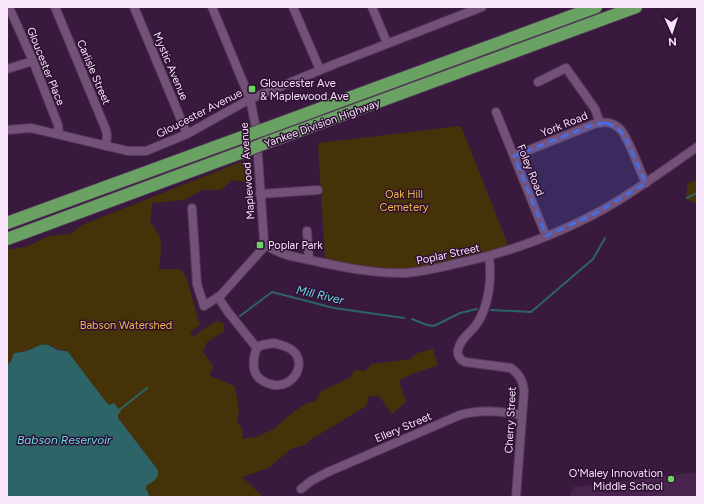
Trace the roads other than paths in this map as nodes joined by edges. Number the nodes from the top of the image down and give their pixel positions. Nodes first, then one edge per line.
1 (9, 7) edge
2 (55, 7) edge
3 (134, 7) edge
4 (212, 7) edge
5 (293, 7) edge
6 (372, 7) edge
7 (482, 7) edge
8 (596, 7) edge
9 (636, 7) edge
10 (387, 43) junction
11 (33, 61) junction
12 (7, 69) edge
13 (320, 70) junction
14 (538, 82) dead end
15 (250, 99) junction
16 (496, 112) dead end
17 (600, 122) junction
18 (7, 130) edge
19 (59, 134) junction
20 (187, 134) junction
21 (106, 146) junction
22 (697, 147) edge
23 (514, 156) junction
24 (646, 183) junction
25 (318, 190) dead end
26 (260, 194) junction
27 (192, 208) dead end
28 (7, 223) edge
29 (307, 231) dead end
30 (546, 236) junction
31 (7, 239) edge
32 (266, 245) junction
33 (489, 257) junction
34 (309, 259) junction
35 (218, 297) junction
36 (258, 348) junction
37 (521, 415) junction
38 (301, 489) dead end
39 (516, 497) edge

1 - 11 street, Gloucester Place
2 - 21 street, Carlisle Street
3 - 20 street, Mystic Avenue
4 - 15 street, Maplewood Avenue
5 - 13 street
6 - 10 street
7 - 10 street, Gloucester Avenue
8 - 28 highway, Yankee Division Highway, bridge
9 - 31 highway, Yankee Division Highway, bridge
10 - 13 street, Gloucester Avenue
11 - 12 street
11 - 19 street, Gloucester Place
13 - 15 street, Gloucester Avenue
14 - 17 street
15 - 20 street, Gloucester Avenue
15 - 26 street, Maplewood Avenue
16 - 23 street, Foley Road
17 - 23 street, York Road
17 - 24 street
18 - 19 street, Gloucester Avenue
19 - 21 street, Gloucester Avenue
20 - 21 street, Gloucester Avenue
22 - 24 street, Poplar Street
23 - 30 street, Foley Road
24 - 30 street, Poplar Street
25 - 26 street
26 - 32 street, Maplewood Avenue
27 - 35 street
29 - 34 street
30 - 33 street, Poplar Street
32 - 34 street, Poplar Street
32 - 35 street
33 - 34 street, Poplar Street
33 - 37 street, Cherry Street
35 - 36 street
36 - 36 street
37 - 38 street, Ellery Street
37 - 39 street, Cherry Street

